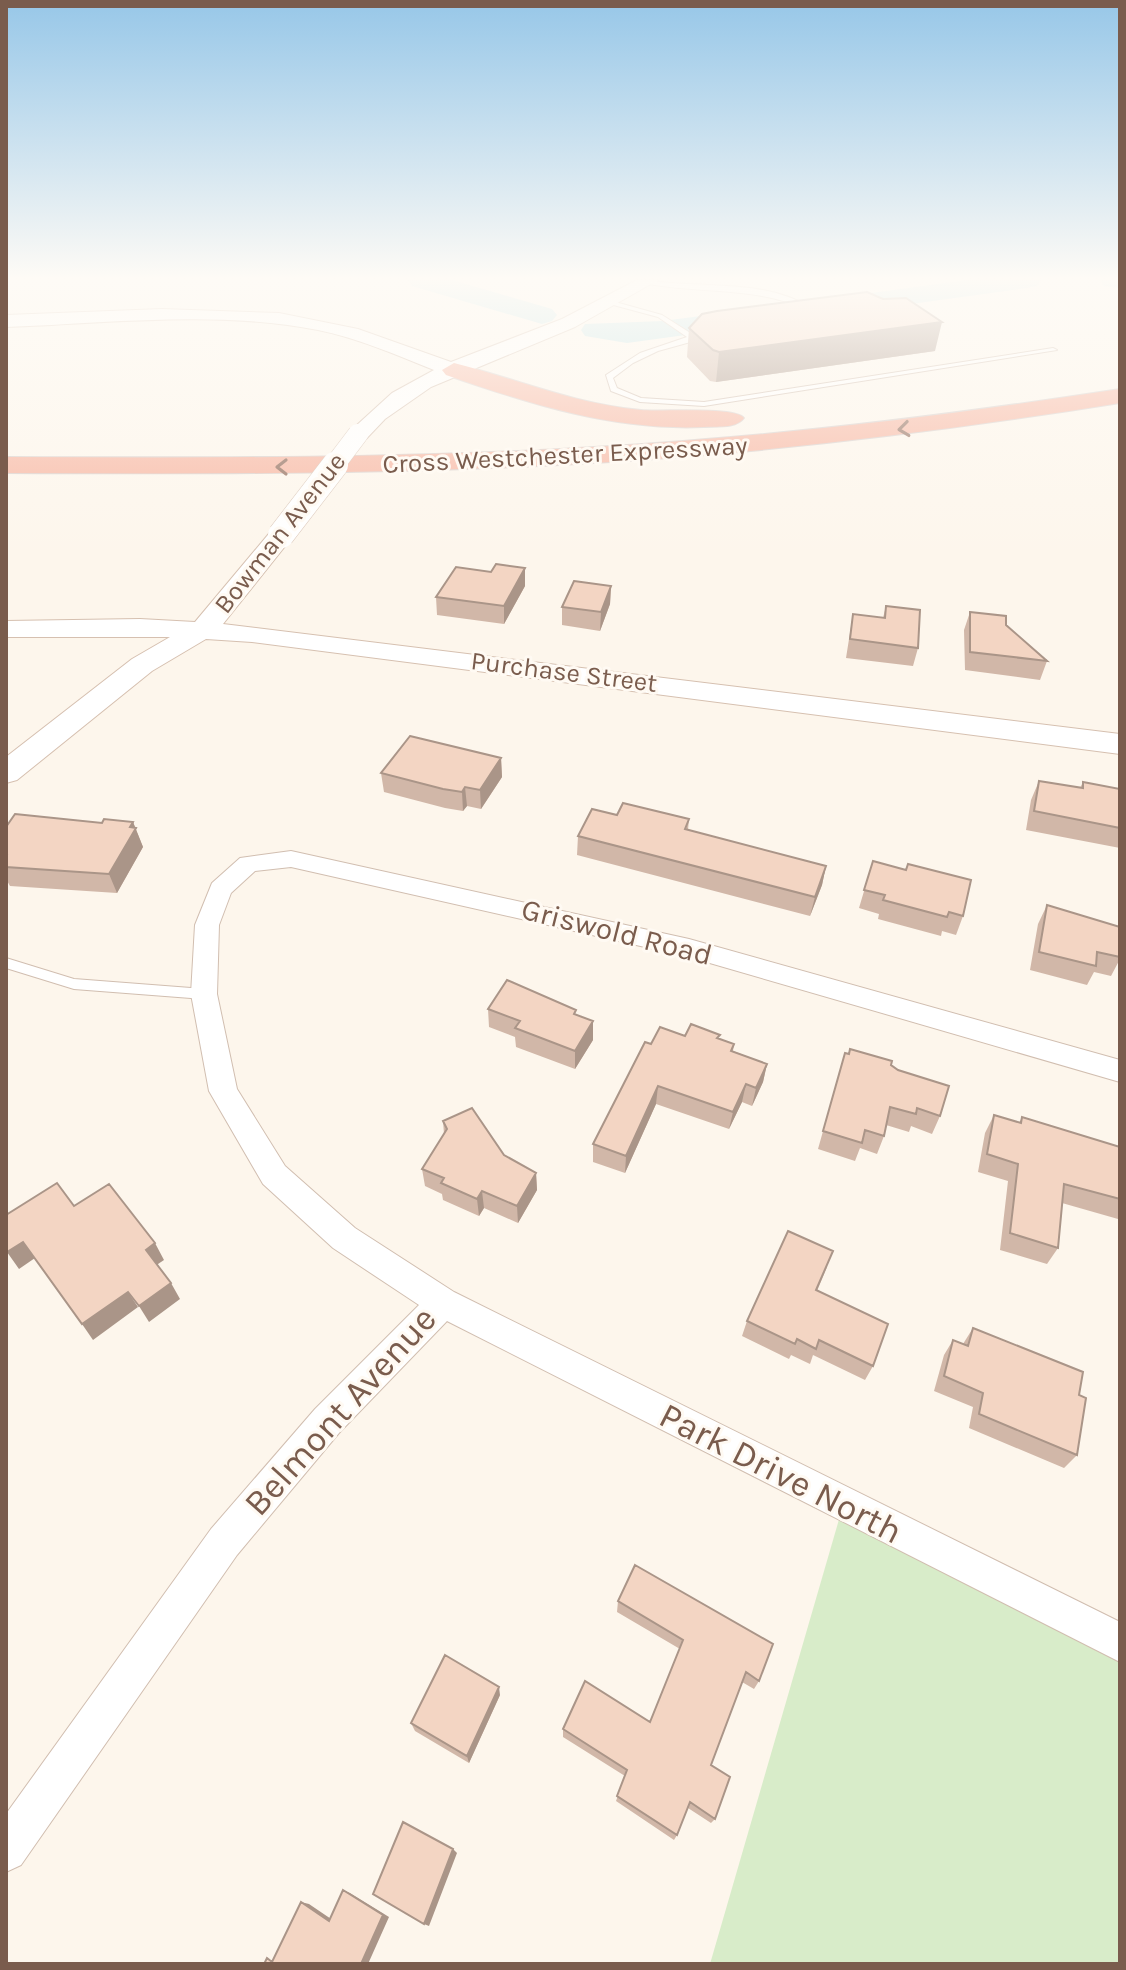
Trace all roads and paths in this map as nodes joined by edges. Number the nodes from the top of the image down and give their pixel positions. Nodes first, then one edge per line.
1 (450, 372) edge
2 (460, 372) edge
3 (615, 372) edge
4 (911, 372) edge
5 (1120, 383) edge
6 (1120, 396) edge
7 (856, 409) dead end
8 (810, 413) dead end
9 (1120, 422) edge
10 (936, 450) dead end
11 (879, 457) dead end
12 (833, 462) dead end
13 (6, 465) edge
14 (6, 490) edge
15 (354, 491) dead end
16 (211, 492) dead end
17 (275, 492) dead end
18 (6, 629) edge
19 (204, 629) junction
20 (1120, 744) edge
21 (6, 773) edge
22 (6, 963) edge
23 (204, 994) junction
24 (1120, 1071) edge
25 (443, 1303) junction
26 (1120, 1643) edge
27 (6, 1850) edge

1 - 19 main road, Bowman Avenue, bridge
2 - 8 highway
3 - 4 lane
5 - 7 highway
6 -> 13 highway, Cross Westchester Expressway
9 - 10 highway
11 - 12 highway
14 - 16 highway
15 - 17 highway, Cross Westchester Expressway
18 - 19 main road, Purchase Street
19 - 20 main road, Purchase Street
19 - 21 main road
22 - 23 lane
23 - 24 street, Griswold Road
23 - 25 street, Belmont Avenue
25 - 26 street, Park Drive North
25 - 27 street, Belmont Avenue

